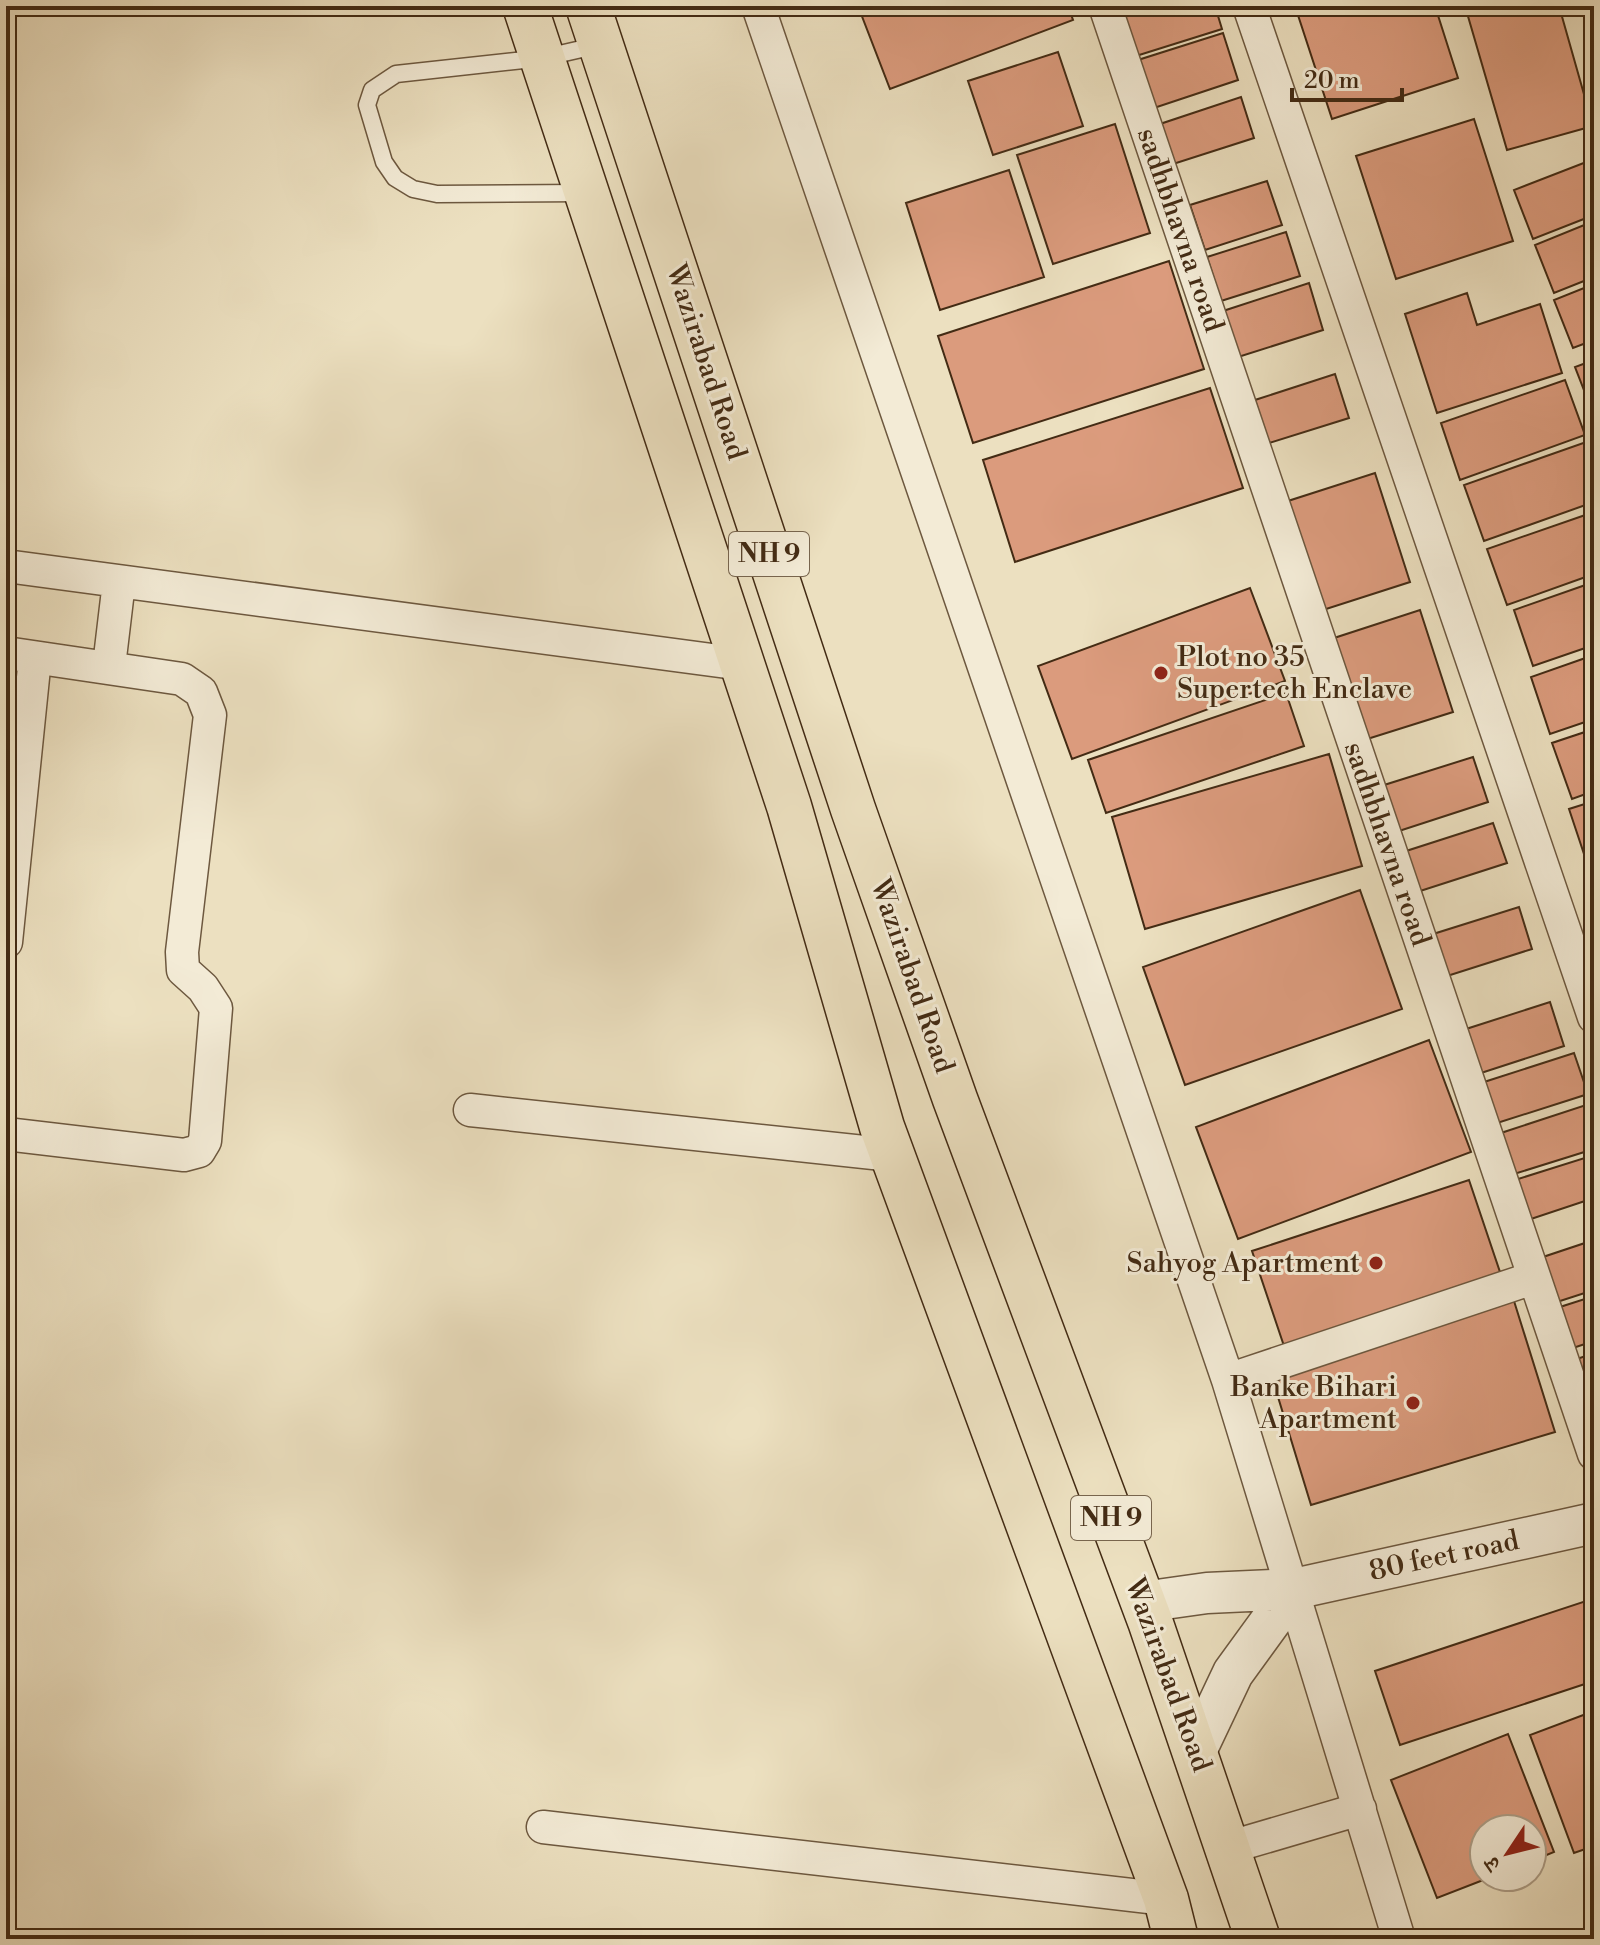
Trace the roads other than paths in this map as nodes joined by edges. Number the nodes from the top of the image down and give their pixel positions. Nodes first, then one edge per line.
1 (525, 6) edge
2 (758, 6) edge
3 (1105, 6) edge
4 (1249, 6) edge
5 (594, 25) edge
6 (542, 58) junction
7 (587, 193) junction
8 (6, 566) edge
9 (119, 582) junction
10 (20, 655) edge
11 (742, 664) junction
12 (109, 666) junction
13 (6, 942) edge
14 (1594, 1017) edge
15 (470, 1110) dead end
16 (6, 1134) edge
17 (887, 1141) junction
18 (1533, 1278) junction
19 (1228, 1380) junction
20 (1594, 1454) edge
21 (1594, 1523) edge
22 (1294, 1589) junction
23 (1143, 1602) junction
24 (1196, 1751) junction
25 (1360, 1809) junction
26 (543, 1827) dead end
27 (1227, 1848) junction
28 (1171, 1919) edge
29 (1258, 1939) edge
30 (1399, 1939) edge

1 - 6 highway
2 - 19 street
3 - 18 street, sadhbhavna road
4 - 14 street
5 - 6 lane
5 - 23 highway, Wazirabad Road / NH 9
6 - 7 highway
6 - 7 lane
7 - 11 highway
8 - 9 street
9 - 11 street
9 - 12 street
10 - 12 street
10 - 13 street
11 - 17 highway
12 - 16 street
15 - 17 street
17 - 28 highway, NH 9
18 - 19 street
18 - 20 street, sadhbhavna road
19 - 22 street
21 - 22 street, 80 feet road
22 - 23 street
22 - 24 street
22 - 25 street
23 - 24 highway, Wazirabad Road / NH 9
24 - 27 highway, Wazirabad Road / NH 9
25 - 27 street
25 - 30 street
26 - 28 street
27 - 29 highway, Wazirabad Road / NH 9

